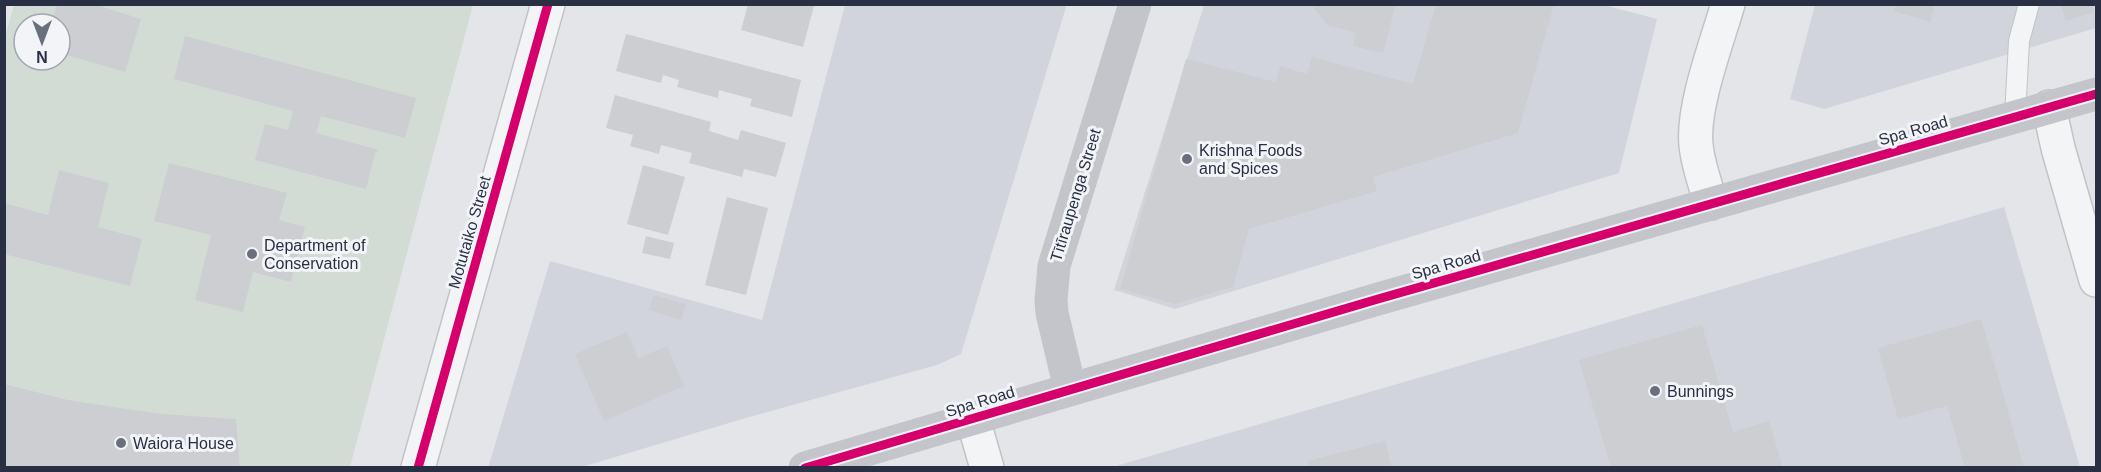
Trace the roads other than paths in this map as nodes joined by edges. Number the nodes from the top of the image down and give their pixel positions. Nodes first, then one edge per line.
1 (548, 4) edge
2 (1728, 4) edge
3 (2029, 4) edge
4 (1133, 6) edge
5 (2097, 94) edge
6 (2049, 107) junction
7 (2015, 117) junction
8 (1711, 203) junction
9 (2097, 280) edge
10 (1070, 389) junction
11 (972, 419) junction
12 (418, 468) edge
13 (805, 468) edge
14 (987, 468) edge

1 - 12 street, Motutaiko Street
2 - 8 street
3 - 7 lane
4 - 10 main road, Tītīraupenga Street
5 - 6 main road, Spa Road
6 - 7 main road, Spa Road
6 - 9 street
7 - 8 main road, Spa Road
8 - 10 main road, Spa Road
10 - 11 main road, Spa Road
11 - 13 main road, Spa Road
11 - 14 street

